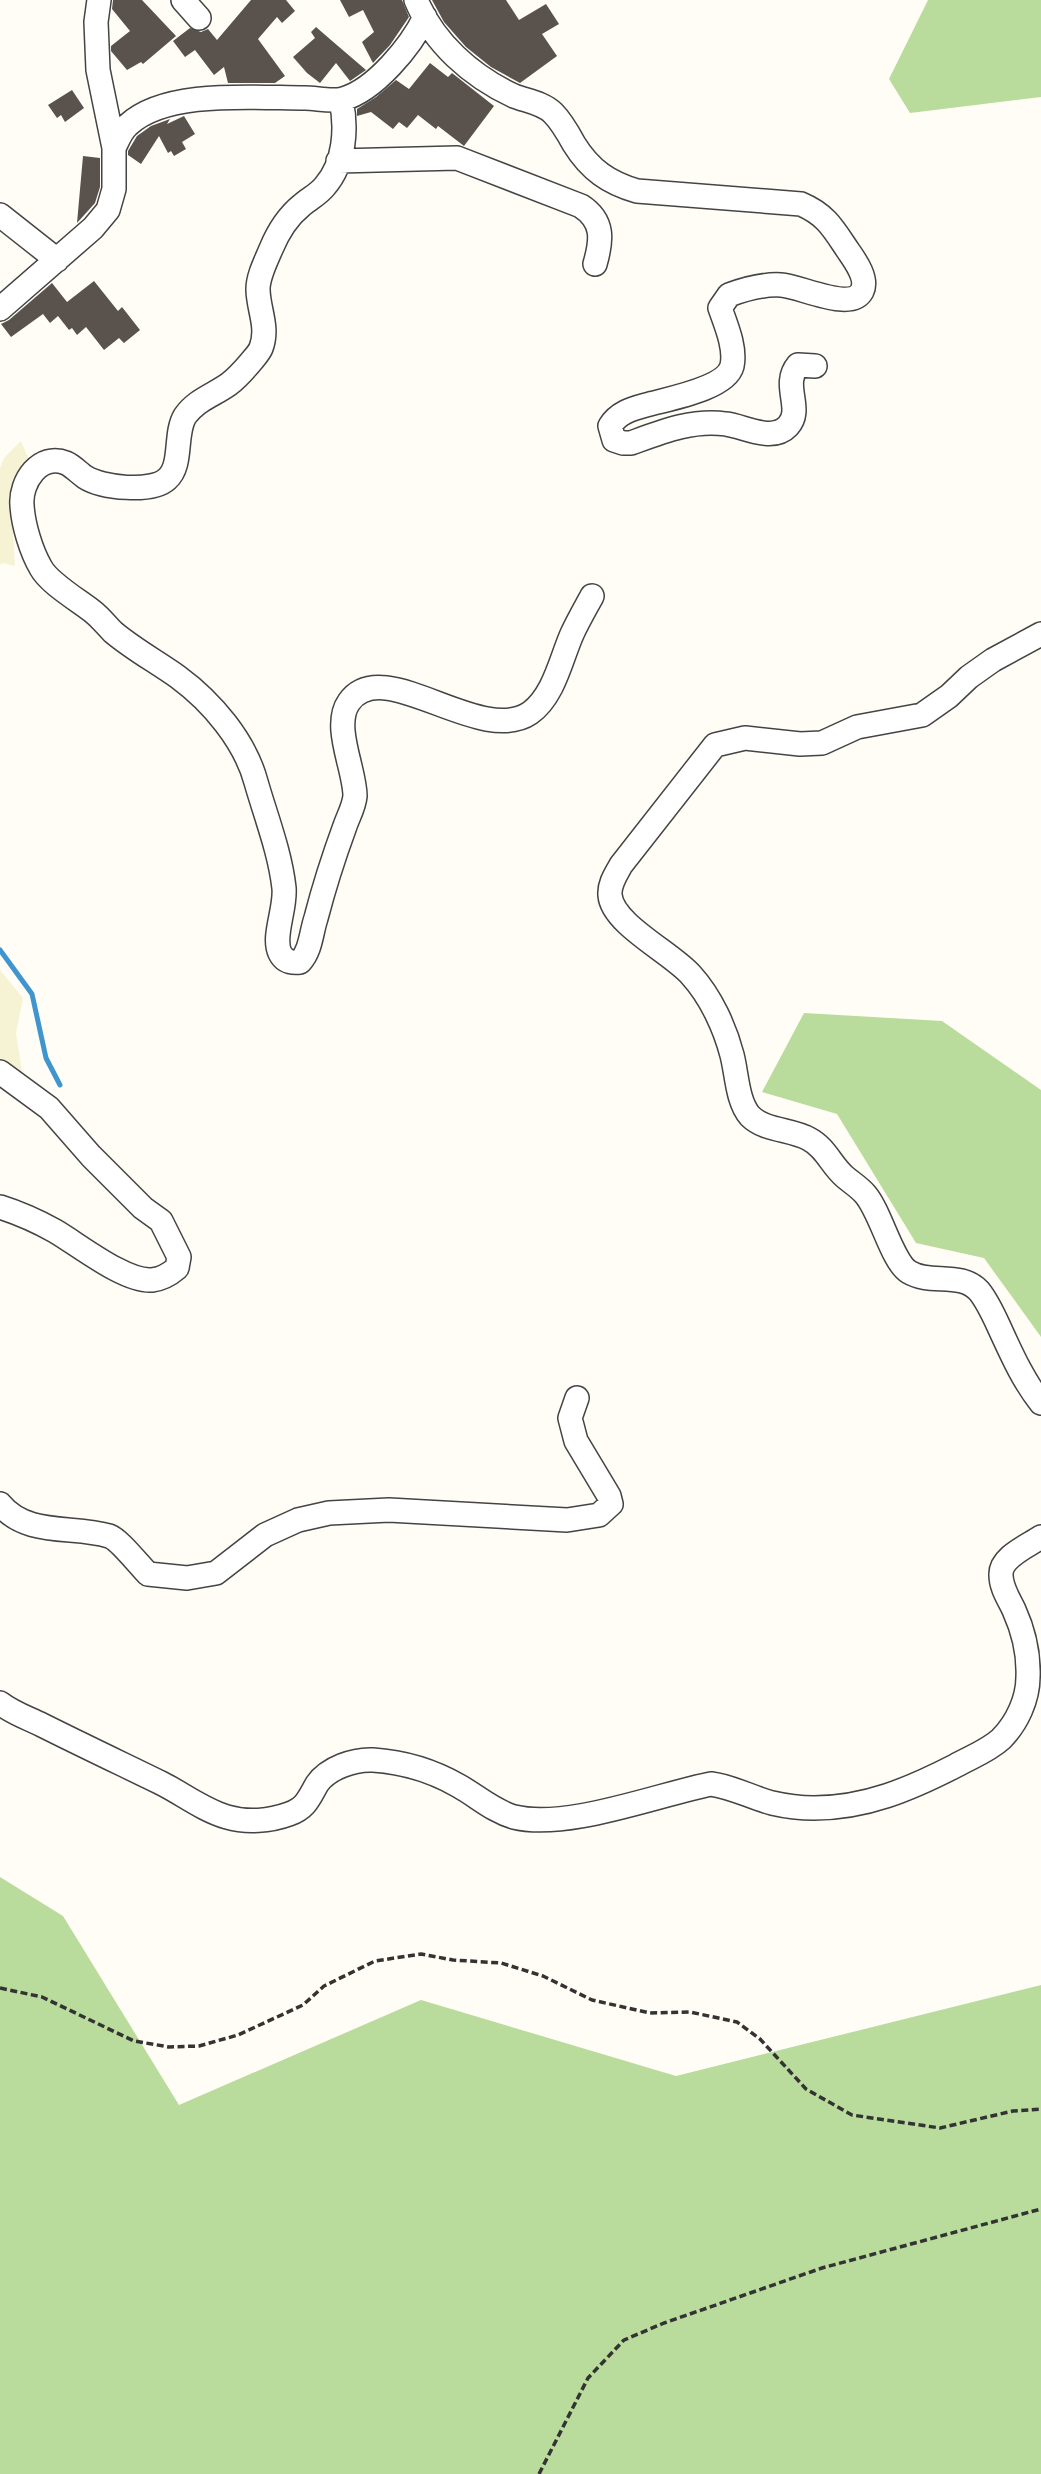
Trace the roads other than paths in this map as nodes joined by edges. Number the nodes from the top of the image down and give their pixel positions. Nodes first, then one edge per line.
1 (99, 0) edge
2 (183, 0) edge
3 (420, 8) edge
4 (199, 18) dead end
5 (341, 100) junction
6 (114, 148) junction
7 (338, 161) junction
8 (0, 215) edge
9 (57, 260) junction
10 (595, 264) dead end
11 (0, 309) edge
12 (815, 366) dead end
13 (592, 596) dead end
14 (1041, 634) edge
15 (0, 1072) edge
16 (0, 1207) edge
17 (577, 1398) dead end
18 (1041, 1402) edge
19 (0, 1504) edge
20 (1041, 1537) edge
21 (0, 1703) edge

1 - 6 street
2 - 4 street
3 - 5 street
3 - 12 street
5 - 6 street
5 - 7 street
6 - 9 street
7 - 10 street
7 - 13 street
8 - 9 street
9 - 11 street
14 - 18 street
15 - 16 street
17 - 19 street
20 - 21 street

